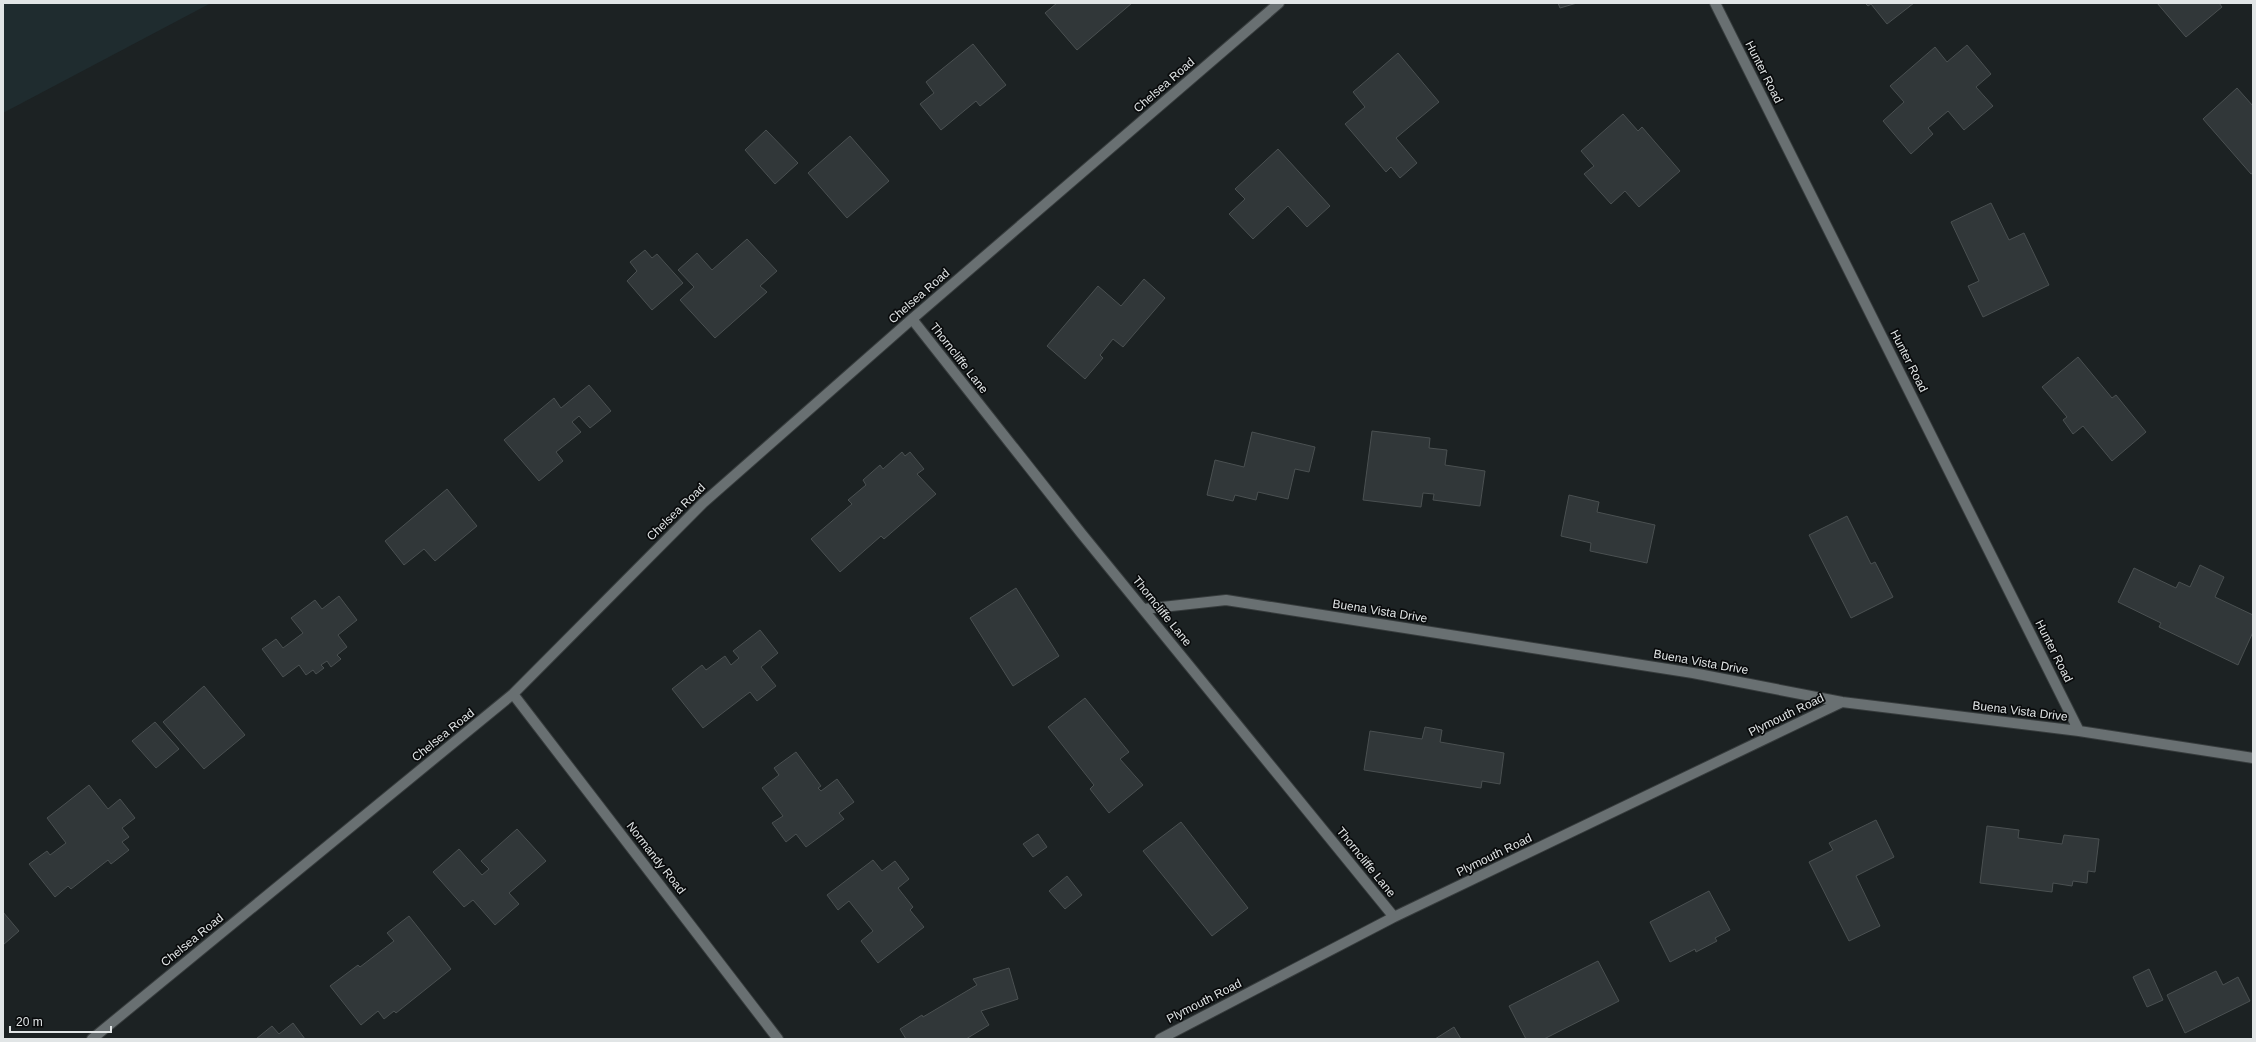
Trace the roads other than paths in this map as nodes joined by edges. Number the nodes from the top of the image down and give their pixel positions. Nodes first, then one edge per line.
1 (1279, 3) edge
2 (1715, 3) edge
3 (912, 319) junction
4 (1144, 609) junction
5 (513, 694) junction
6 (1842, 702) junction
7 (2079, 731) junction
8 (2253, 758) edge
9 (1394, 917) junction
10 (92, 1039) edge
11 (778, 1039) edge
12 (1160, 1039) edge

1 - 3 street, Chelsea Road
2 - 7 street, Hunter Road
3 - 4 street, Thorncliffe Lane
3 - 5 street, Chelsea Road
4 - 6 street, Buena Vista Drive
4 - 9 street, Thorncliffe Lane
5 - 10 street, Chelsea Road
5 - 11 street, Normandy Road
6 - 7 street, Buena Vista Drive
6 - 9 street, Plymouth Road
7 - 8 street, Buena Vista Drive
9 - 12 street, Plymouth Road

